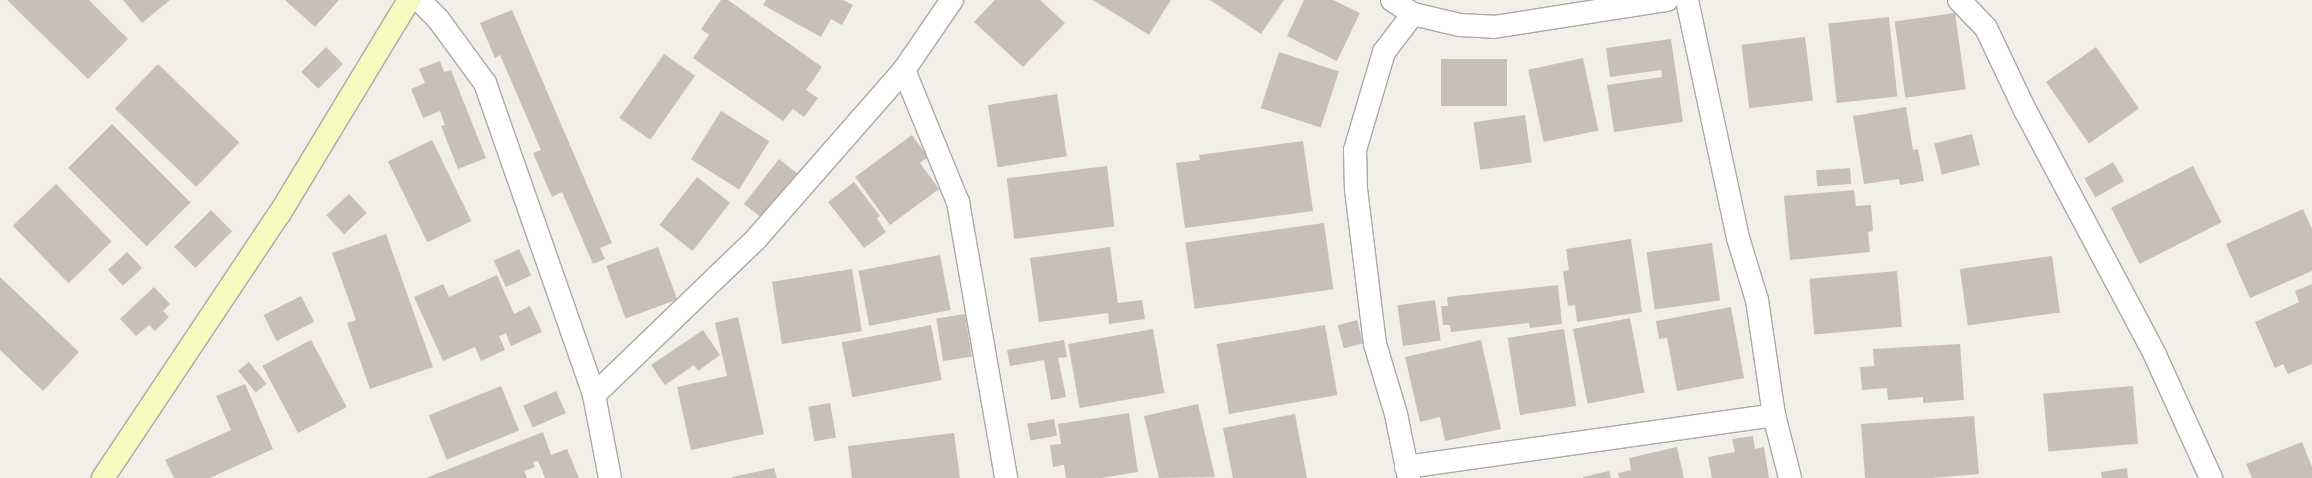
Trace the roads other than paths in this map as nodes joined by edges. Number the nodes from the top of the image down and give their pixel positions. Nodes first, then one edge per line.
1 (409, 0) edge
2 (419, 0) edge
3 (952, 0) edge
4 (1392, 0) edge
5 (1667, 0) edge
6 (1687, 0) edge
7 (1959, 0) edge
8 (1413, 14) junction
9 (904, 70) junction
10 (594, 395) junction
11 (1774, 415) junction
12 (1408, 473) edge
13 (103, 478) edge
14 (610, 478) edge
15 (1006, 478) edge
16 (1790, 478) edge
17 (2211, 478) edge

1 - 13 main road
2 - 10 street
3 - 9 street
4 - 8 street
5 - 8 street
6 - 11 street
7 - 17 street
8 - 12 street
9 - 10 street
9 - 15 street
10 - 14 street
11 - 12 street
11 - 16 street

